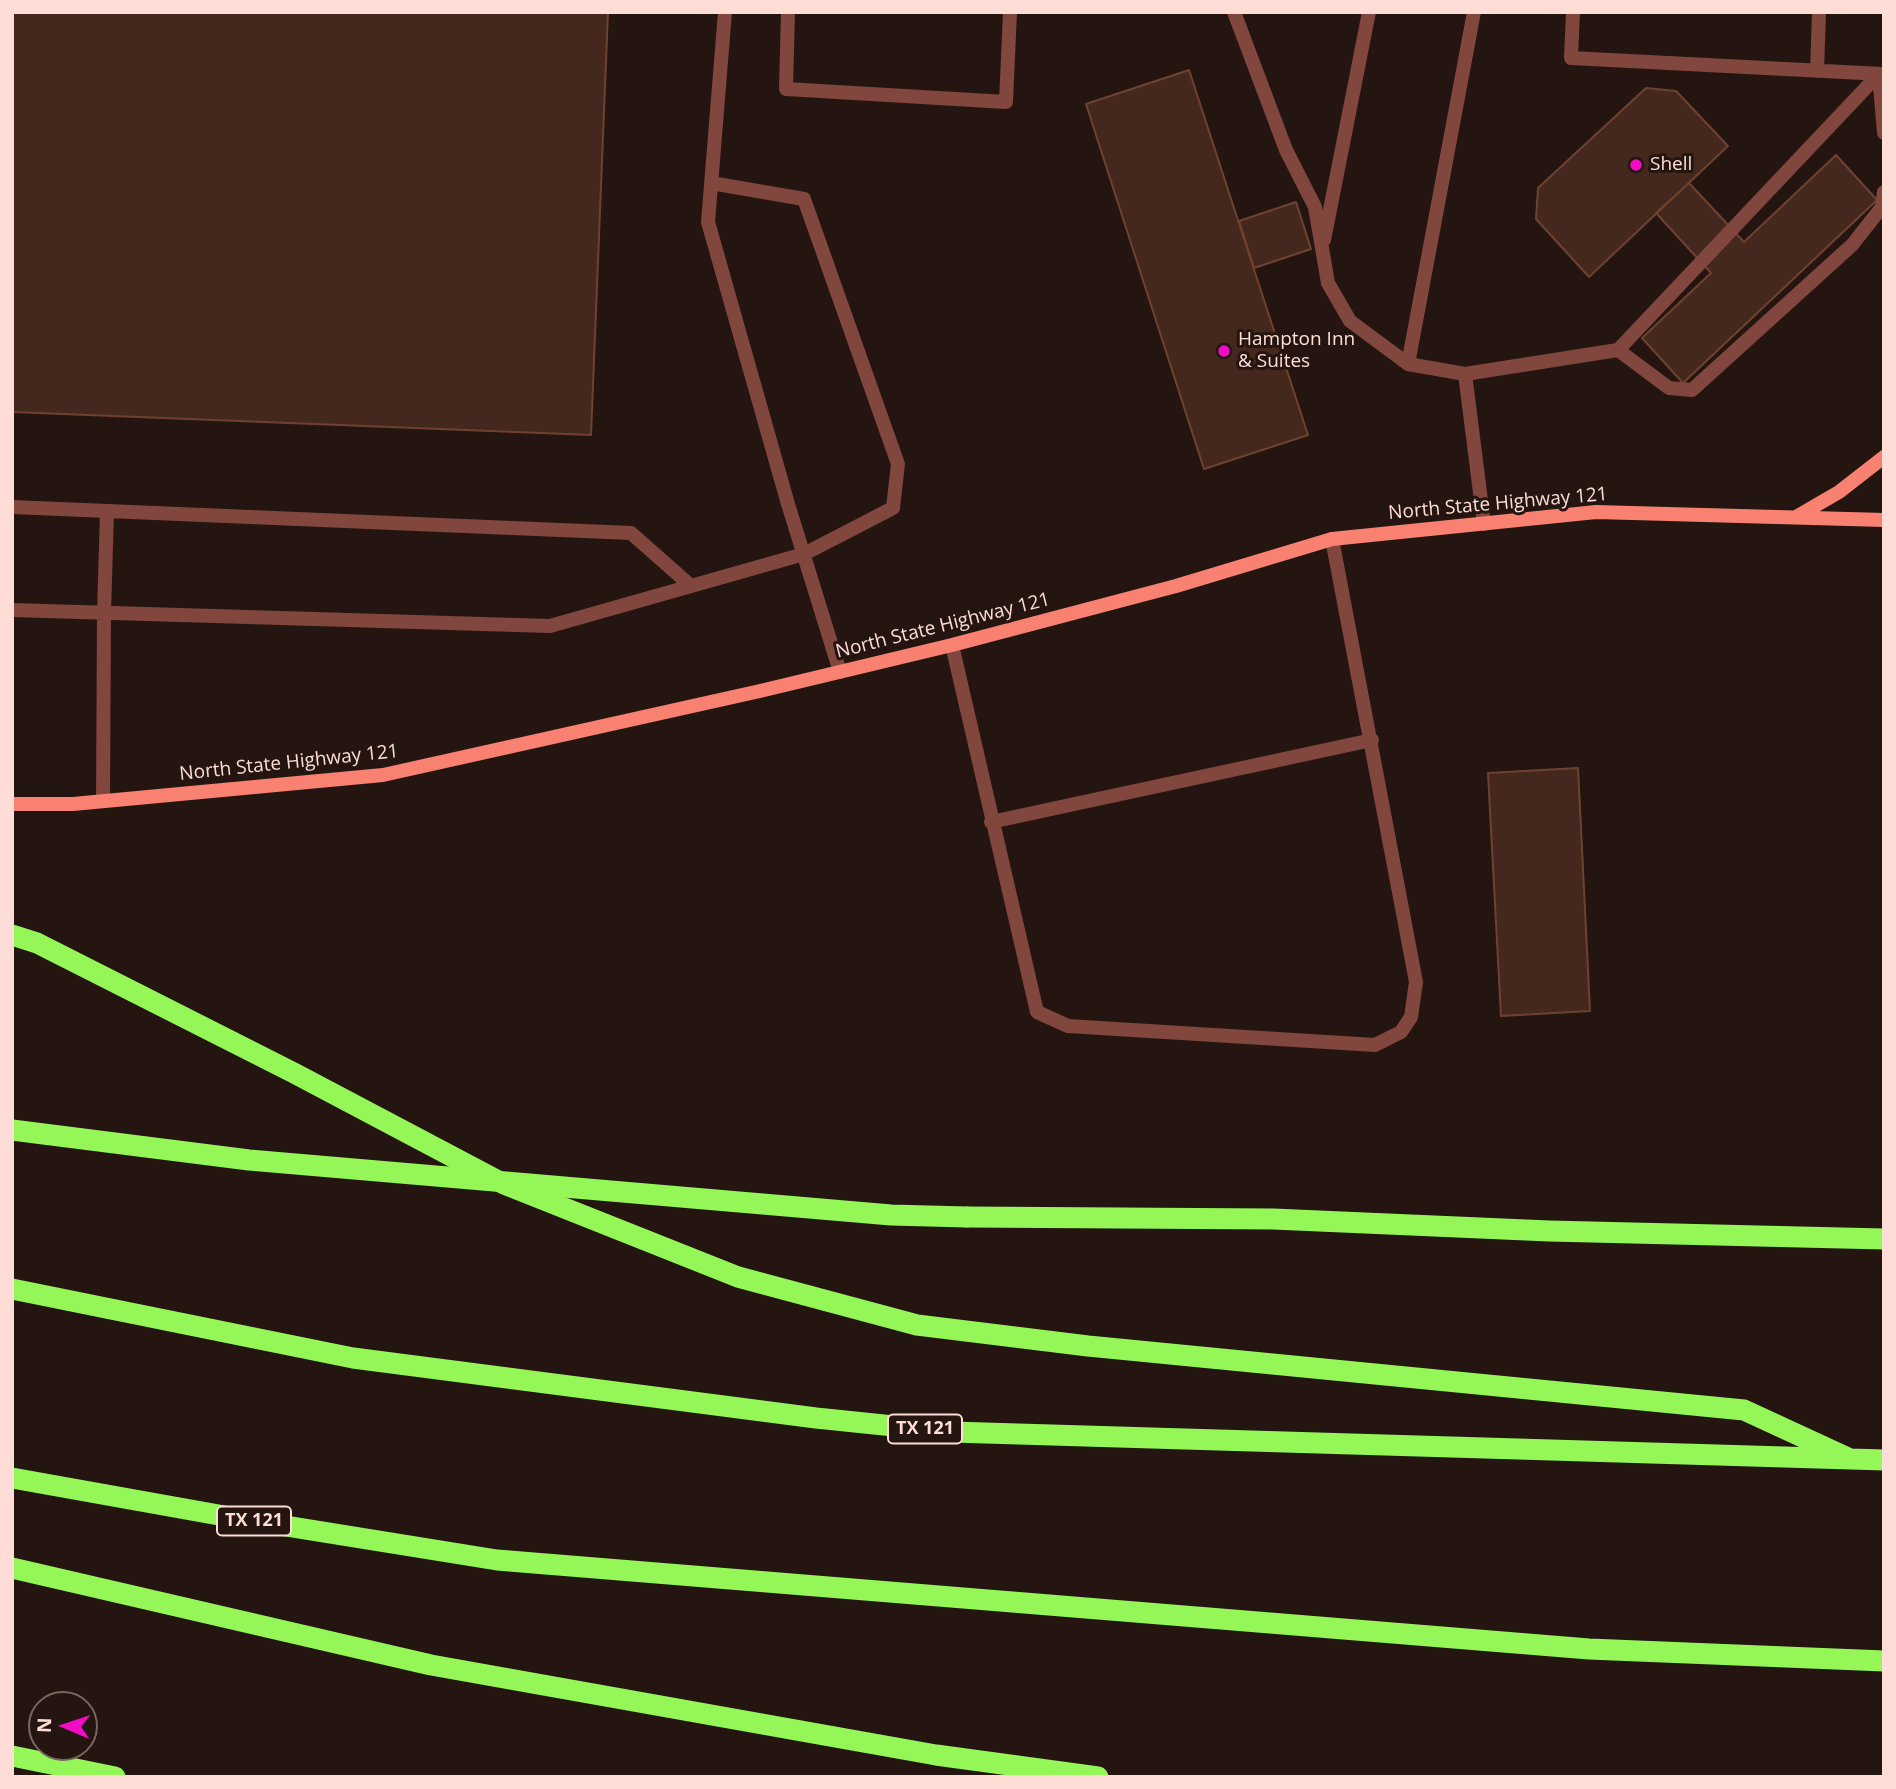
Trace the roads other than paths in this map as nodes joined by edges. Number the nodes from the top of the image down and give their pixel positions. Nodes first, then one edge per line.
1 (725, 12) edge
2 (788, 12) edge
3 (1010, 12) edge
4 (1234, 12) edge
5 (1369, 12) edge
6 (1474, 12) edge
7 (1573, 12) edge
8 (1819, 12) edge
9 (1817, 71) junction
10 (1881, 74) edge
11 (1884, 133) edge
12 (711, 183) junction
13 (1884, 192) edge
14 (1322, 249) junction
15 (1618, 349) junction
16 (1408, 364) junction
17 (1465, 374) junction
18 (1884, 457) edge
19 (12, 507) edge
20 (107, 511) junction
21 (1796, 517) junction
22 (1884, 520) edge
23 (1484, 524) junction
24 (1332, 539) junction
25 (804, 554) junction
26 (691, 586) junction
27 (12, 610) edge
28 (104, 613) junction
29 (952, 645) junction
30 (840, 672) junction
31 (1371, 740) junction
32 (103, 801) junction
33 (12, 804) edge
34 (991, 822) junction
35 (12, 935) edge
36 (12, 1130) edge
37 (1884, 1239) edge
38 (12, 1289) edge
39 (1848, 1458) junction
40 (1884, 1460) edge
41 (12, 1478) edge
42 (12, 1568) edge
43 (1884, 1661) edge
44 (12, 1756) edge
45 (115, 1777) edge
46 (1098, 1777) edge

1 - 12 lane
2 - 3 lane
4 - 14 lane
5 - 14 lane
6 - 16 lane
7 - 9 lane
8 - 9 lane
9 - 10 lane
10 - 11 lane
10 - 15 lane
12 - 25 lane
12 - 25 lane
13 - 15 lane
14 - 16 lane
15 - 17 lane
16 - 17 lane
17 - 23 lane
18 - 21 main road
19 - 20 lane
20 - 26 lane
20 - 28 lane
21 - 22 main road, North State Highway 121
21 - 23 main road, North State Highway 121
23 - 24 main road, North State Highway 121
24 - 29 main road, North State Highway 121
24 - 31 lane
25 - 26 lane
25 - 30 lane
26 - 28 lane
27 - 28 lane
28 - 32 lane
29 - 30 main road, North State Highway 121
29 - 34 lane
30 - 32 main road, North State Highway 121
31 - 34 lane
31 - 34 lane
32 - 33 main road, North State Highway 121
35 - 39 highway
36 - 37 highway, bridge
38 - 39 highway, TX 121
39 - 40 highway, TX 121
41 - 43 highway, TX 121
42 - 46 highway
44 - 45 highway

